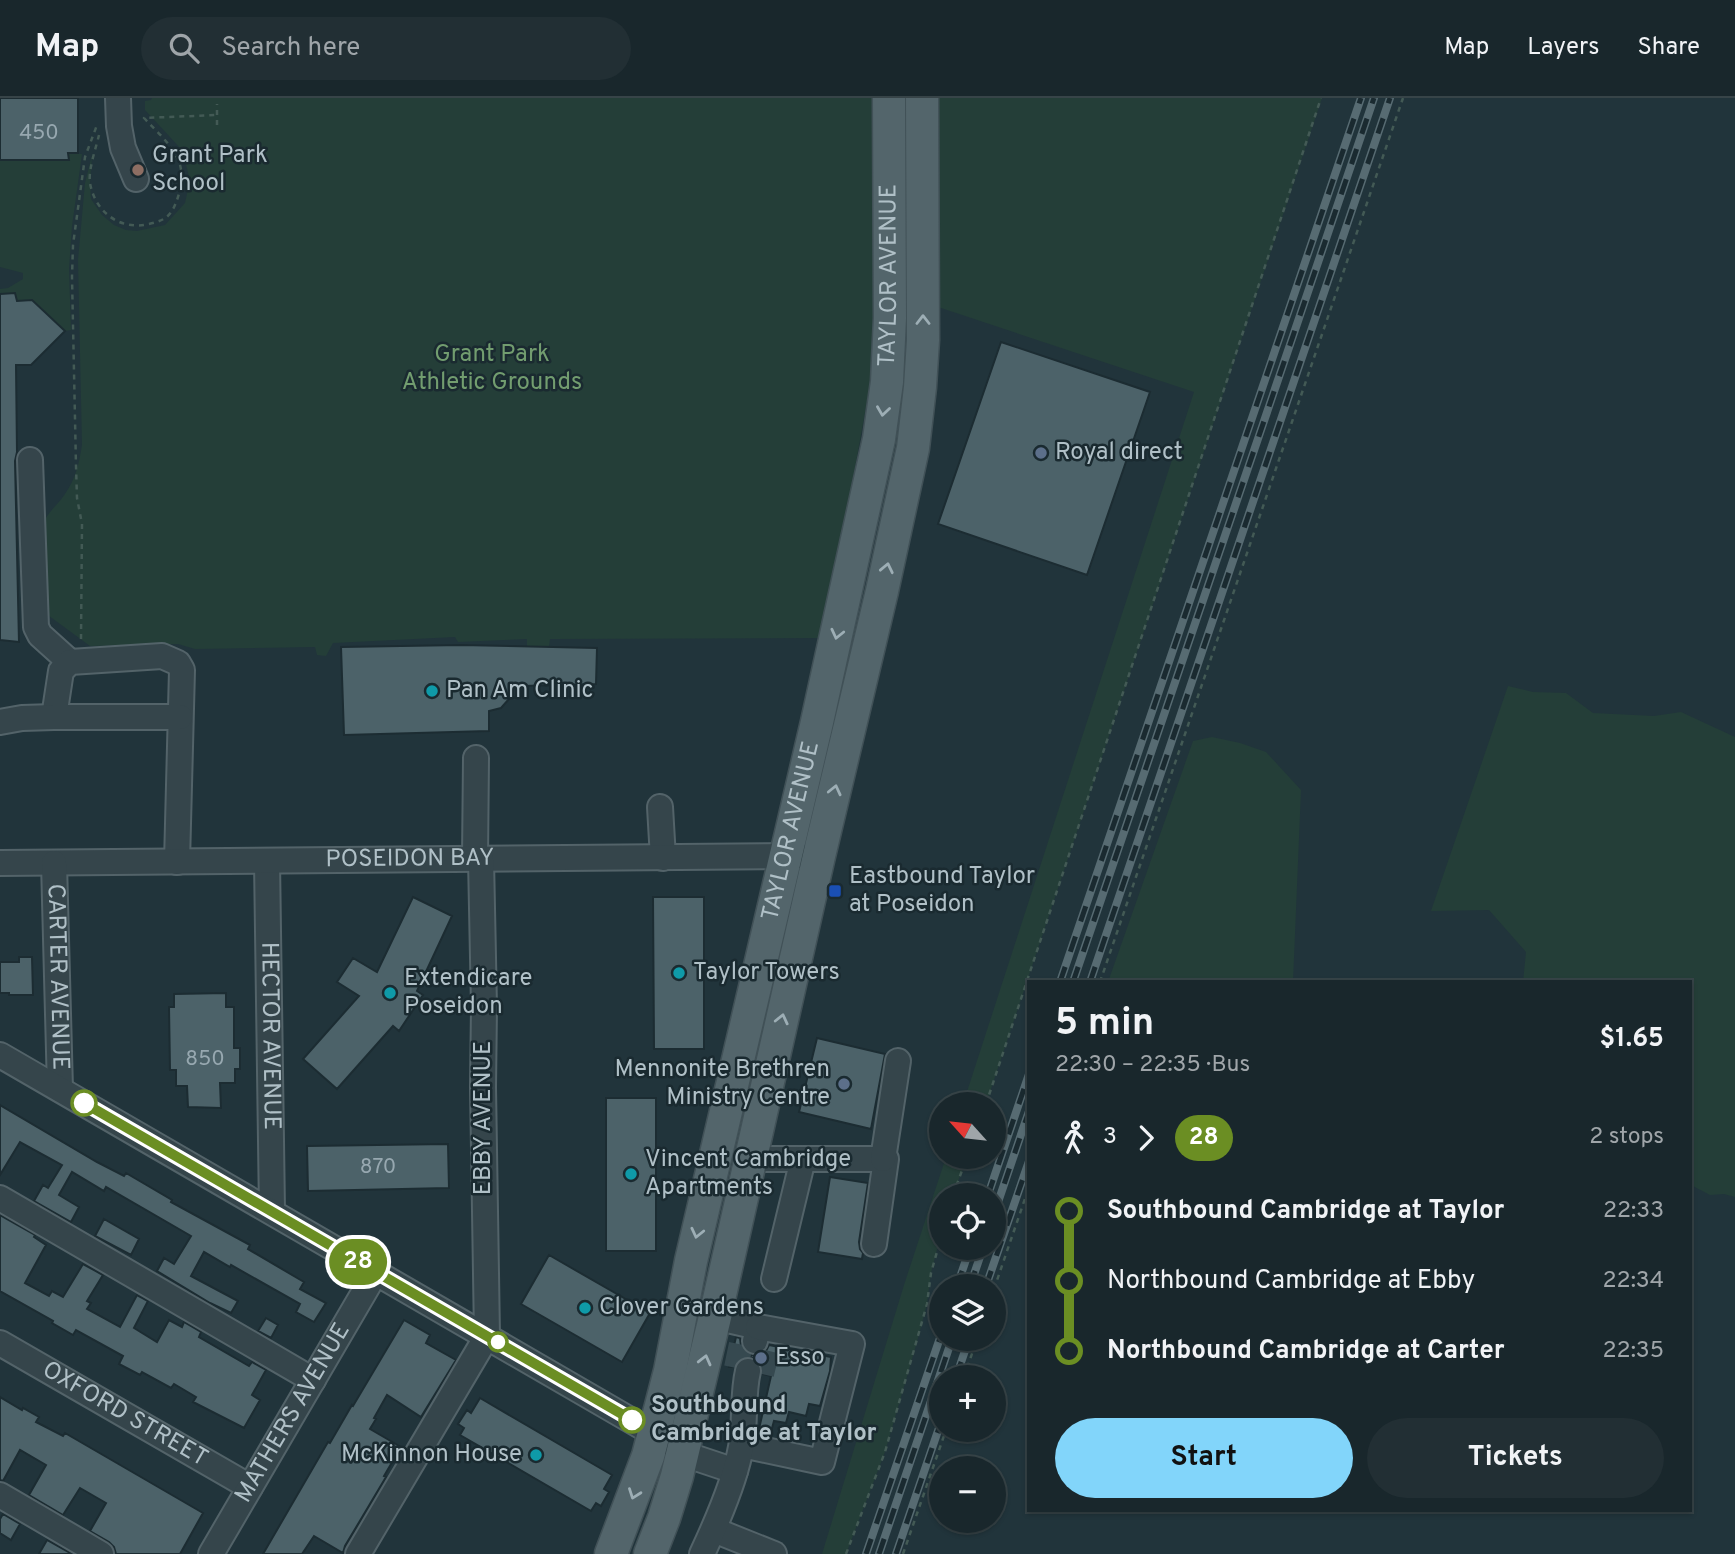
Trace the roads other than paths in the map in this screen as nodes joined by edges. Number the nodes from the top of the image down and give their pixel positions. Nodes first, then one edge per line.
1 (118, 98) edge
2 (889, 98) edge
3 (922, 98) edge
4 (136, 179) dead end
5 (30, 460) dead end
6 (76, 652) junction
7 (54, 717) junction
8 (180, 717) junction
9 (0, 722) edge
10 (476, 758) dead end
11 (660, 807) dead end
12 (819, 856) junction
13 (786, 857) junction
14 (663, 858) junction
15 (478, 859) junction
16 (267, 861) junction
17 (177, 862) junction
18 (0, 863) edge
19 (54, 863) junction
20 (0, 1055) edge
21 (898, 1061) dead end
22 (60, 1089) junction
23 (751, 1159) junction
24 (803, 1159) junction
25 (883, 1159) junction
26 (0, 1198) edge
27 (272, 1212) junction
28 (874, 1244) dead end
29 (376, 1272) junction
30 (774, 1279) dead end
31 (715, 1317) junction
32 (487, 1336) junction
33 (0, 1343) edge
34 (748, 1374) tunnel mouth
35 (313, 1380) junction
36 (654, 1432) junction
37 (742, 1445) junction
38 (683, 1450) junction
39 (735, 1471) junction
40 (250, 1487) junction
41 (0, 1495) edge
42 (714, 1530) junction
43 (101, 1554) edge
44 (211, 1554) edge
45 (358, 1554) edge
46 (611, 1554) edge
47 (649, 1554) edge
48 (702, 1554) edge
49 (774, 1554) edge

1 - 4 street
2 -> 13 main road, TAYLOR AVENUE
12 -> 3 main road, TAYLOR AVENUE
5 - 6 street
6 - 7 street
6 - 8 street
7 - 8 street
7 - 9 street
8 - 17 street
10 - 15 street, EBBY AVENUE
11 - 14 street
12 - 13 street, POSEIDON BAY
23 -> 12 main road, TAYLOR AVENUE
13 - 14 street, POSEIDON BAY
13 -> 36 main road, TAYLOR AVENUE
14 - 15 street, POSEIDON BAY
15 - 16 street, POSEIDON BAY
15 - 32 street, EBBY AVENUE
16 - 17 street, POSEIDON BAY
16 - 27 street, HECTOR AVENUE
17 - 19 street, POSEIDON BAY
18 - 19 street, POSEIDON BAY
19 - 22 street, CARTER AVENUE
20 - 22 street
21 - 25 street
22 - 27 street
23 - 24 street
23 - 31 main road, TAYLOR AVENUE
24 - 25 street
24 - 30 street
25 - 28 street
26 - 35 street
27 - 29 street
29 - 32 street
29 - 35 street, MATHERS AVENUE
31 - 37 street
38 -> 31 main road, TAYLOR AVENUE
32 - 36 street
32 - 45 street
33 - 40 street, OXFORD STREET
34 - 37 street
35 - 40 street, MATHERS AVENUE
36 - 38 street
36 -> 46 main road, TAYLOR AVENUE
37 - 39 street
38 - 39 street
38 - 47 main road, TAYLOR AVENUE
39 - 42 street
40 - 44 street, MATHERS AVENUE
41 - 43 street
42 - 48 street
42 - 49 street

